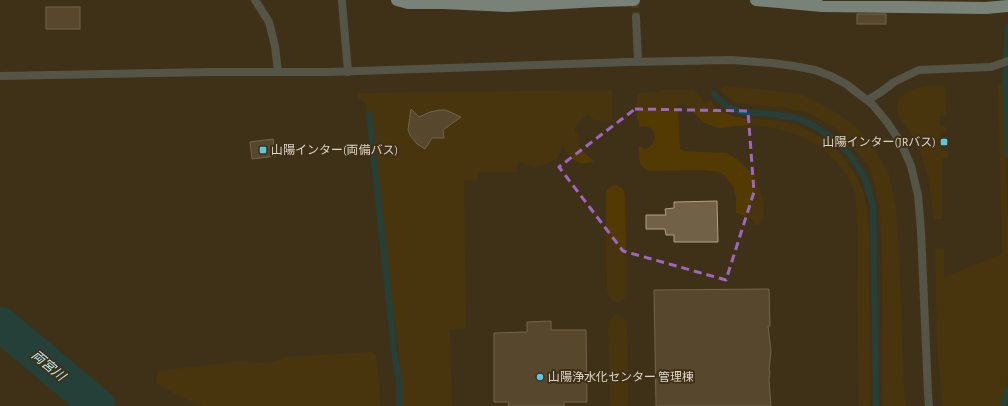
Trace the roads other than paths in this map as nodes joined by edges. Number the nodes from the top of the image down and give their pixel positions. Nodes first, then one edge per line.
1 (255, 0) edge
2 (397, 0) edge
3 (634, 0) edge
4 (756, 0) edge
5 (441, 1) edge
6 (342, 2) dead end
7 (1008, 6) edge
8 (636, 17) tunnel mouth
9 (1008, 61) edge
10 (638, 62) junction
11 (278, 72) junction
12 (348, 72) junction
13 (0, 76) edge
14 (868, 100) junction
15 (929, 406) edge

1 - 11 street
2 - 5 highway
3 - 5 highway
4 - 7 highway
6 - 12 street
8 - 10 street
9 - 14 street
10 - 12 street
10 - 14 street
11 - 12 street
11 - 13 street
14 - 15 street

